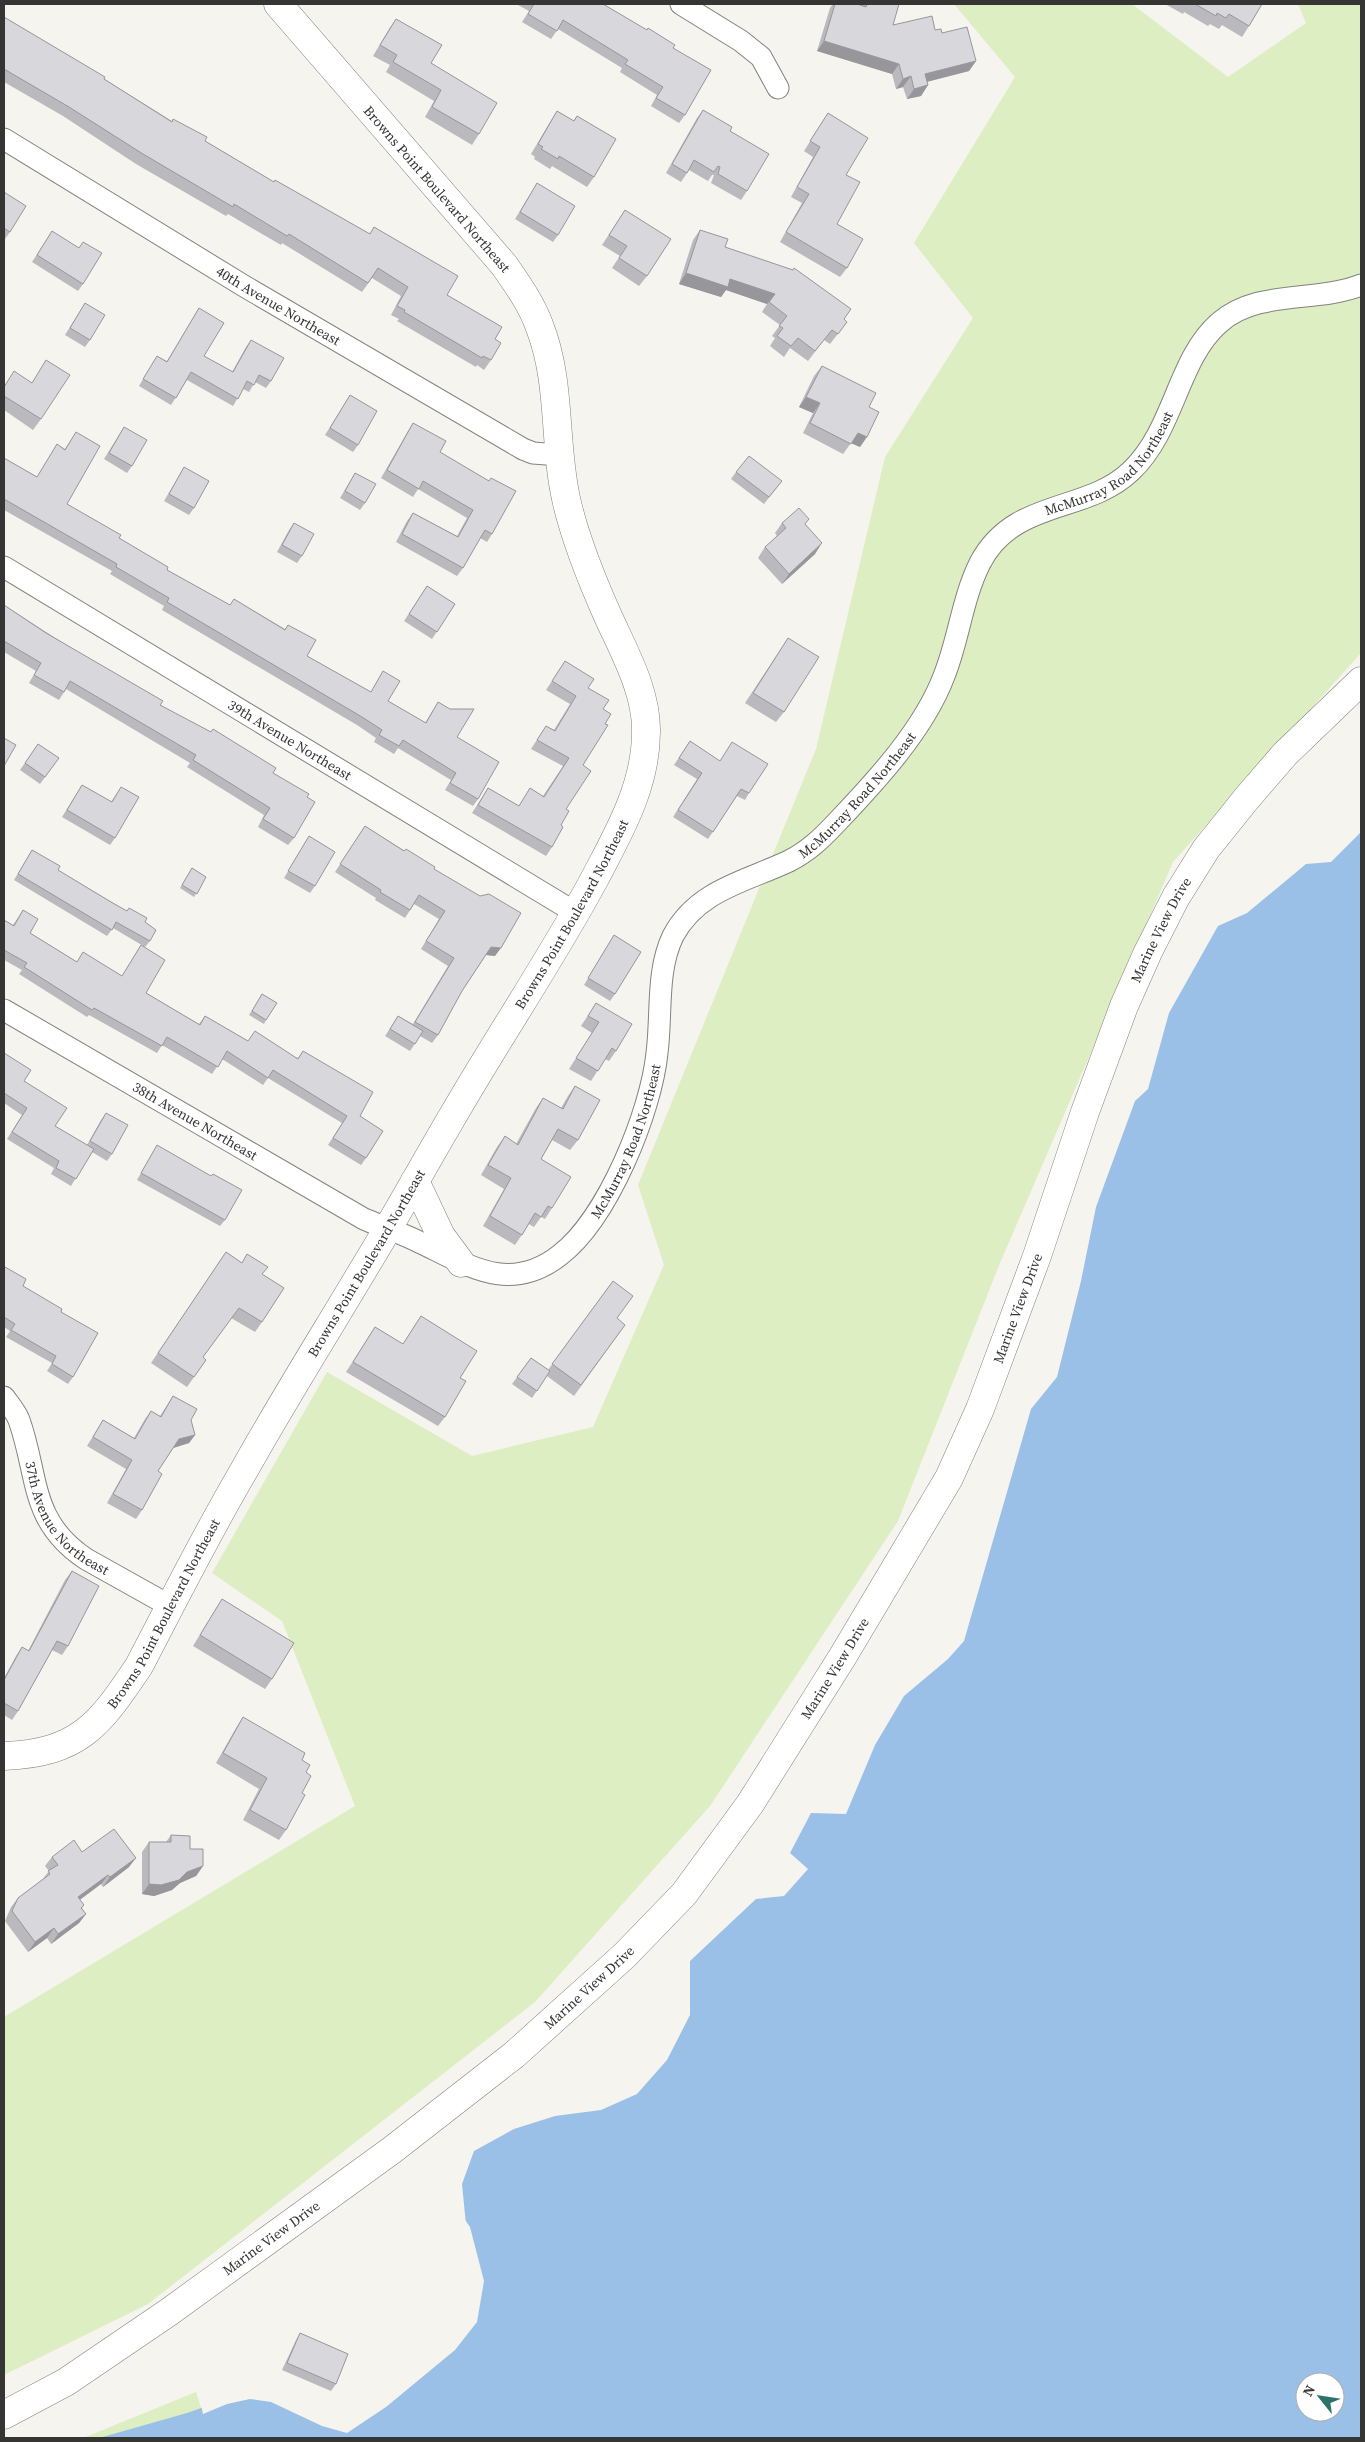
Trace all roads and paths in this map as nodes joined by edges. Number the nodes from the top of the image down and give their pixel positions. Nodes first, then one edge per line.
1 (278, 4) edge
2 (681, 4) edge
3 (778, 88) dead end
4 (4, 139) edge
5 (1361, 285) edge
6 (560, 455) junction
7 (4, 568) edge
8 (1361, 681) edge
9 (576, 913) junction
10 (4, 1010) edge
11 (415, 1181) junction
12 (388, 1229) junction
13 (461, 1263) junction
14 (4, 1397) edge
15 (170, 1606) junction
16 (4, 1756) edge
17 (4, 2415) edge

1 - 6 main road, Browns Point Boulevard Northeast
2 - 3 street
4 - 6 street, 40th Avenue Northeast
5 - 13 street, McMurray Road Northeast
6 - 9 main road, Browns Point Boulevard Northeast
7 - 9 street, 39th Avenue Northeast
8 - 17 main road, Marine View Drive
9 - 11 main road, Browns Point Boulevard Northeast
10 - 12 street, 38th Avenue Northeast
11 - 12 main road, Browns Point Boulevard Northeast
11 - 13 main road
12 - 13 street, McMurray Road Northeast
12 - 15 main road, Browns Point Boulevard Northeast
14 - 15 street, 37th Avenue Northeast
15 - 16 main road, Browns Point Boulevard Northeast

